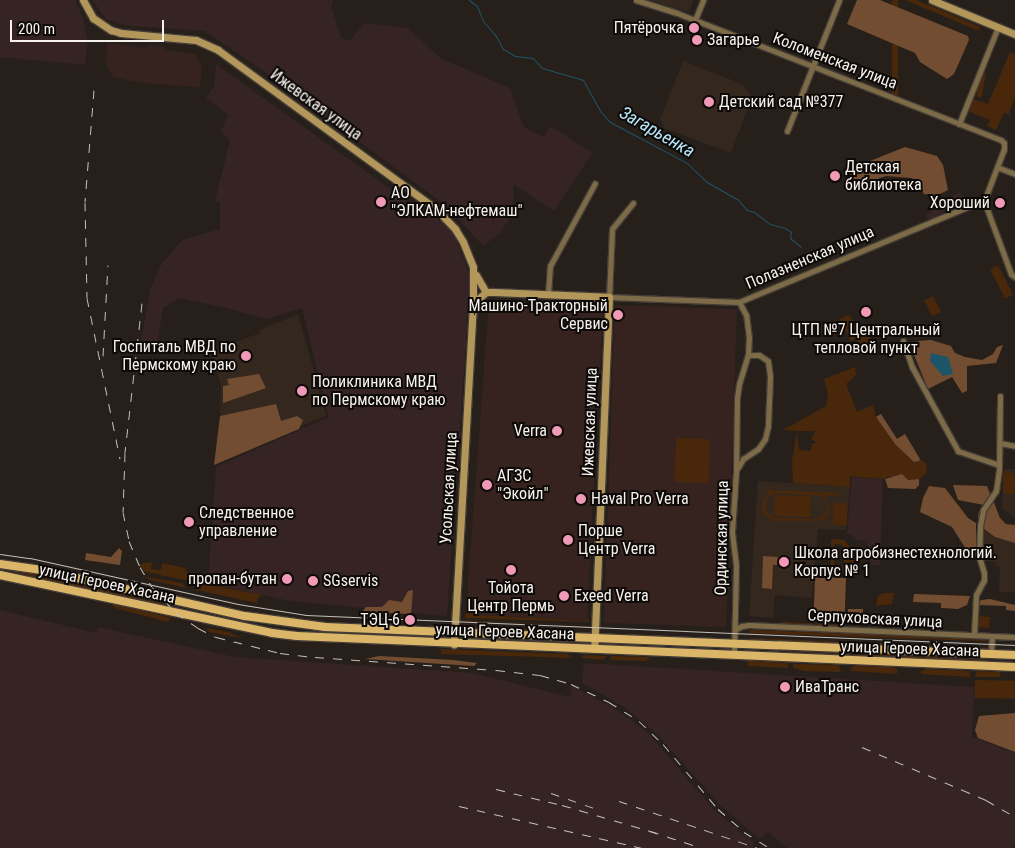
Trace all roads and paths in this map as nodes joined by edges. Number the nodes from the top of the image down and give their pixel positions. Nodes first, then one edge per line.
1 (83, 0) edge
2 (636, 0) edge
3 (703, 0) edge
4 (838, 0) edge
5 (932, 0) edge
6 (695, 20) junction
7 (998, 27) junction
8 (1015, 34) edge
9 (812, 66) junction
10 (959, 124) junction
11 (787, 131) dead end
12 (998, 165) junction
13 (1015, 174) edge
14 (595, 183) dead end
15 (984, 200) junction
16 (633, 203) dead end
17 (473, 267) junction
18 (1015, 277) edge
19 (486, 292) junction
20 (548, 294) junction
21 (609, 297) junction
22 (739, 302) junction
23 (473, 303) junction
24 (903, 341) dead end
25 (748, 355) junction
26 (1000, 396) dead end
27 (1000, 443) junction
28 (1015, 446) edge
29 (999, 465) junction
30 (736, 471) junction
31 (0, 564) edge
32 (0, 575) edge
33 (736, 629) junction
34 (454, 632) junction
35 (974, 636) junction
36 (992, 636) junction
37 (1015, 637) edge
38 (594, 638) junction
39 (454, 644) junction
40 (735, 644) junction
41 (594, 649) junction
42 (991, 654) junction
43 (734, 655) junction
44 (1015, 655) edge
45 (1015, 667) edge

1 - 17 street, Ижевская улица
2 - 6 street, Коломенская улица
3 - 6 street
4 - 9 street
5 - 7 street
6 - 9 street, Коломенская улица
7 - 8 street
7 - 10 street
9 - 10 street, Коломенская улица
9 - 11 street
10 - 12 street, Коломенская улица
12 - 13 street
12 - 15 street
14 - 20 street
15 - 18 street
15 - 22 street, Полазненская улица
16 - 21 street, Ижевская улица
17 - 19 street
17 - 23 street, Ижевская улица
19 - 20 street, Полазненская улица
19 - 23 street
20 - 21 street, Полазненская улица
21 - 22 street, Полазненская улица
21 - 38 street, Ижевская улица
22 - 25 street
23 - 34 street, Усольская улица
24 - 29 street
25 - 30 street
25 - 30 street, Ординская улица
26 - 27 street
27 - 28 street
27 - 29 street
29 - 35 street
30 - 33 street, Ординская улица
31 - 34 main road, улица Героев Хасана
32 - 39 main road, улица Героев Хасана
33 - 35 street, Серпуховская улица
33 - 40 street, Ординская улица
34 - 38 main road, улица Героев Хасана
34 - 39 street, Усольская улица
35 - 36 street, Серпуховская улица
36 - 37 street, Серпуховская улица
36 - 42 street
38 - 40 main road, улица Героев Хасана
38 - 41 street, Ижевская улица
39 - 41 main road, улица Героев Хасана
40 - 42 main road, улица Героев Хасана
40 - 43 street, Ординская улица
41 - 43 main road, улица Героев Хасана
42 - 44 main road, улица Героев Хасана
43 - 45 main road, улица Героев Хасана

